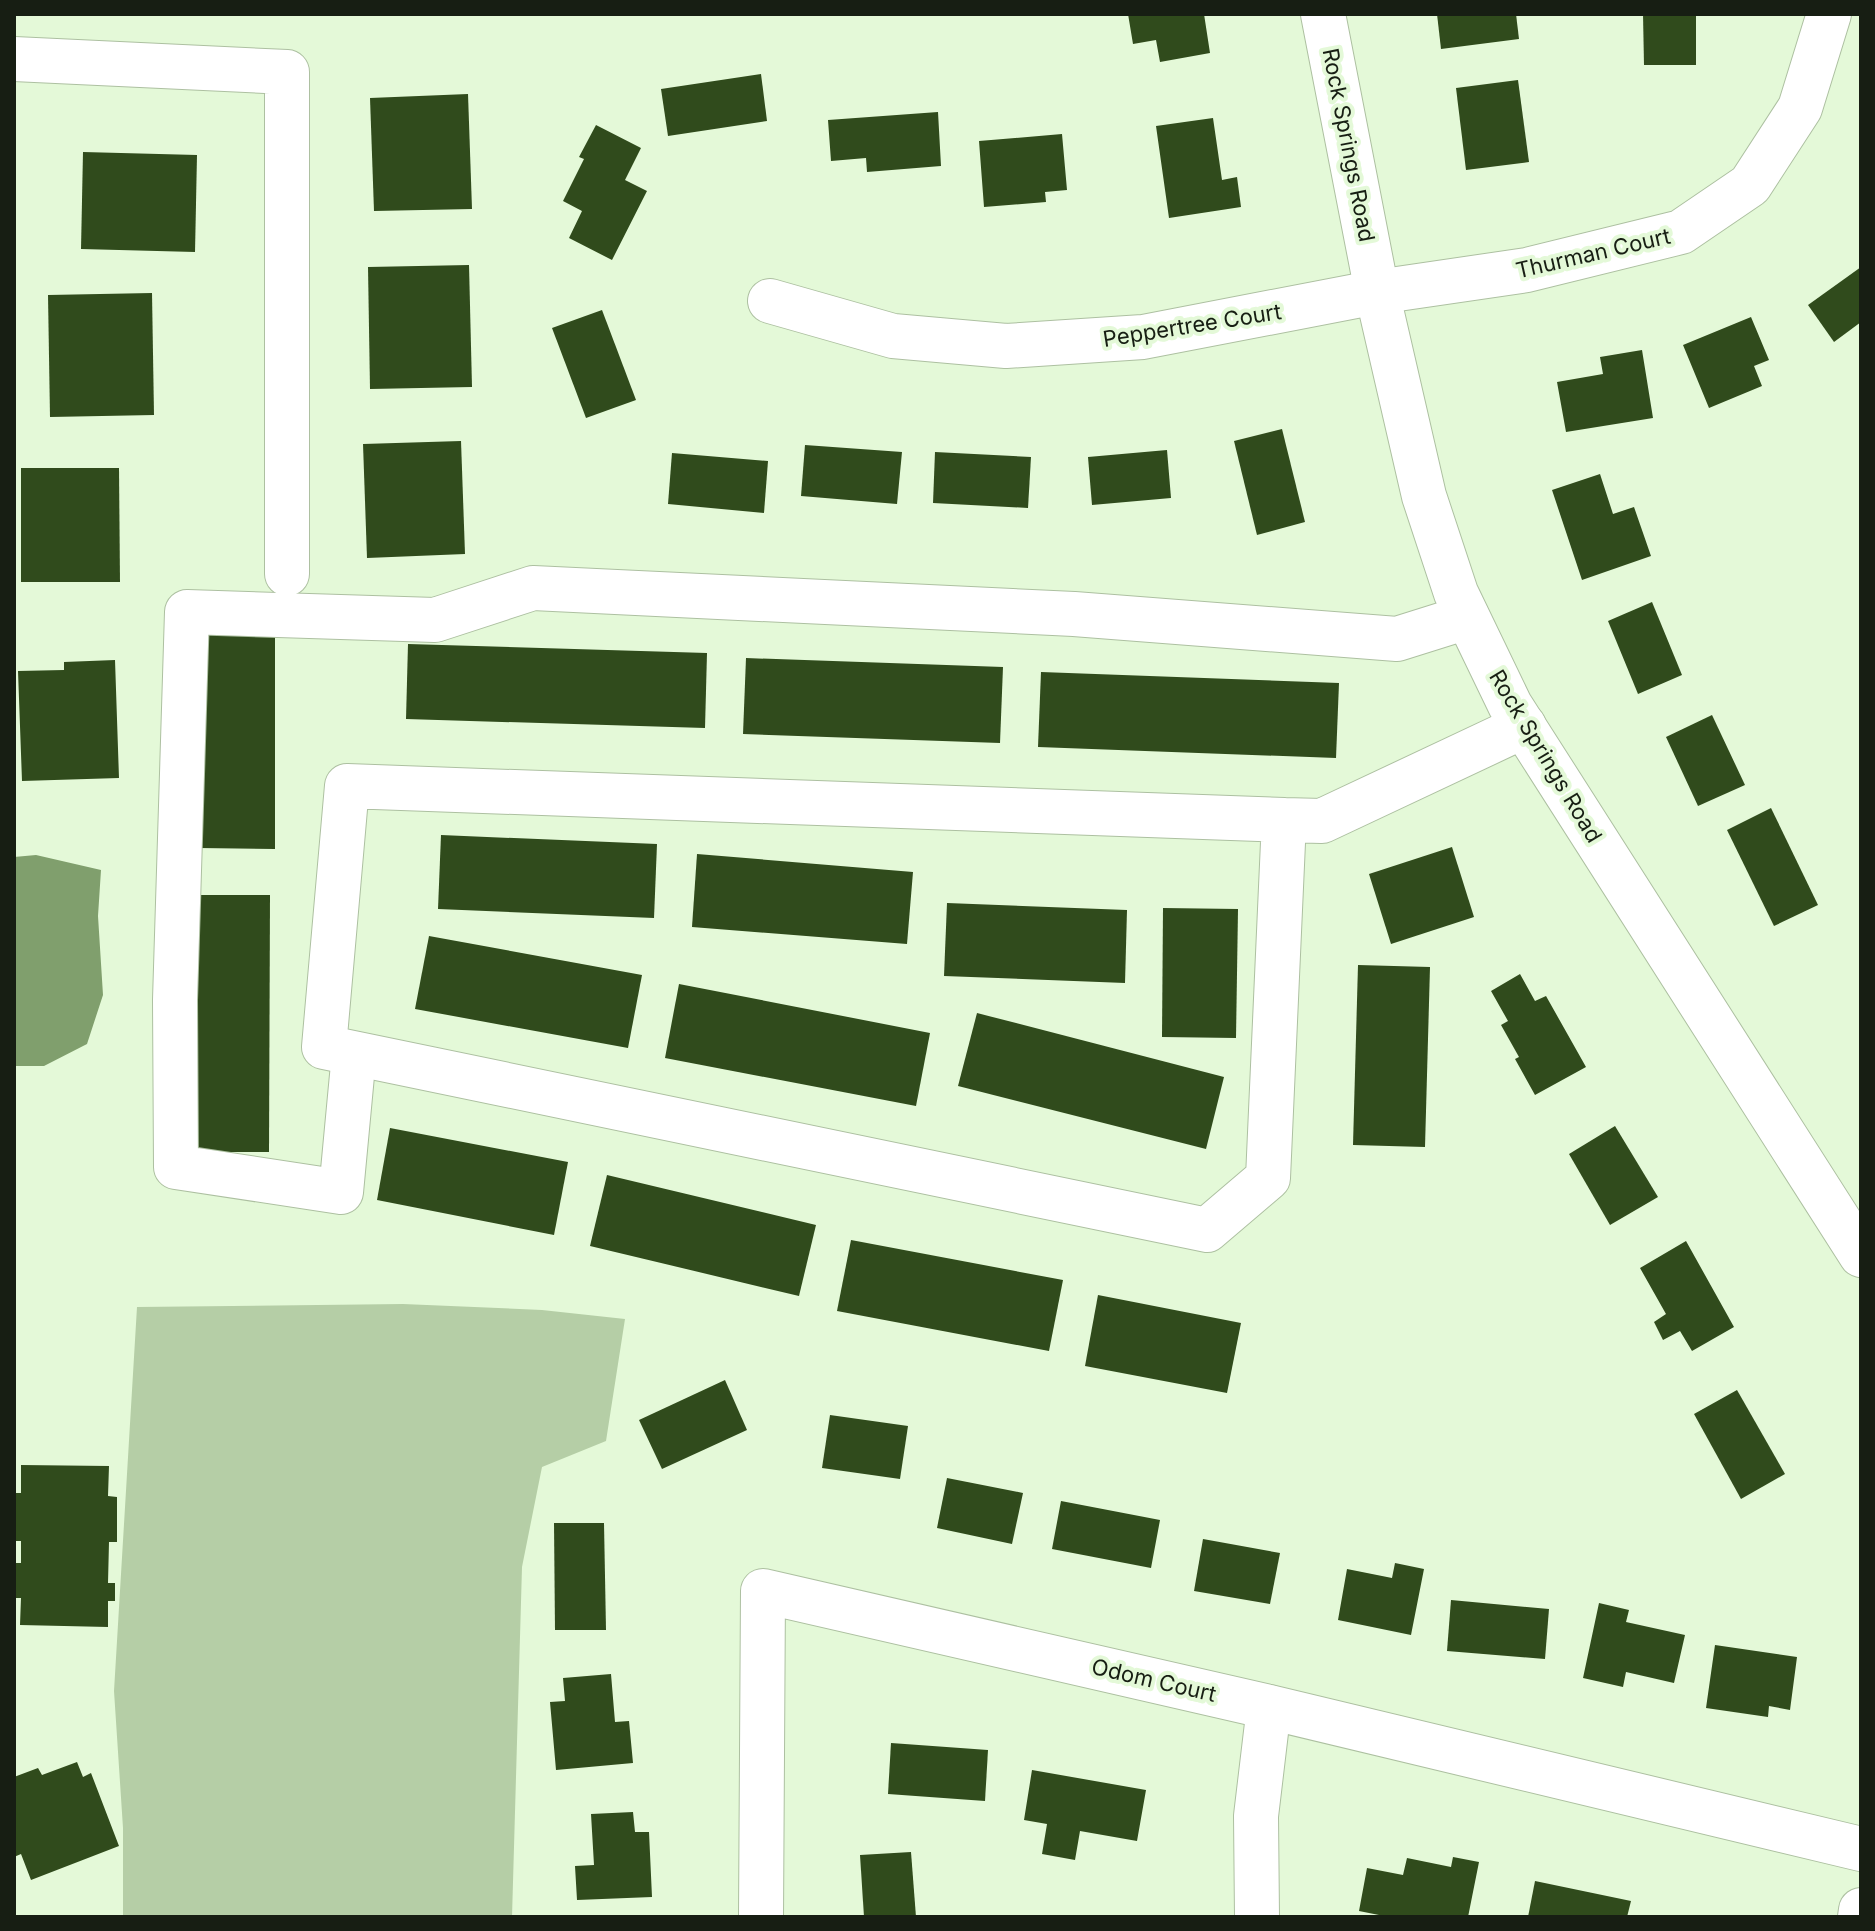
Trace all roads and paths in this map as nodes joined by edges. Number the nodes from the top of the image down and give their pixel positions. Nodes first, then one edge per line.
1 (1323, 14) edge
2 (1829, 14) edge
3 (14, 59) edge
4 (1377, 292) junction
5 (770, 301) dead end
6 (287, 574) dead end
7 (1467, 617) junction
8 (1524, 726) junction
9 (1284, 820) junction
10 (354, 1054) junction
11 (1861, 1255) edge
12 (1269, 1707) junction
13 (1861, 1849) edge
14 (1861, 1910) edge
15 (761, 1917) edge
16 (1257, 1917) edge
17 (1860, 1917) edge

1 - 4 street, Rock Springs Road
2 - 4 street, Thurman Court
3 - 6 street
4 - 5 street, Peppertree Court
4 - 7 street, Rock Springs Road
7 - 8 street, Rock Springs Road
7 - 10 street
8 - 9 street
8 - 11 street, Rock Springs Road
9 - 10 street
9 - 10 street
12 - 13 street, Odom Court
12 - 15 street, Odom Court
12 - 16 street
14 - 17 street

